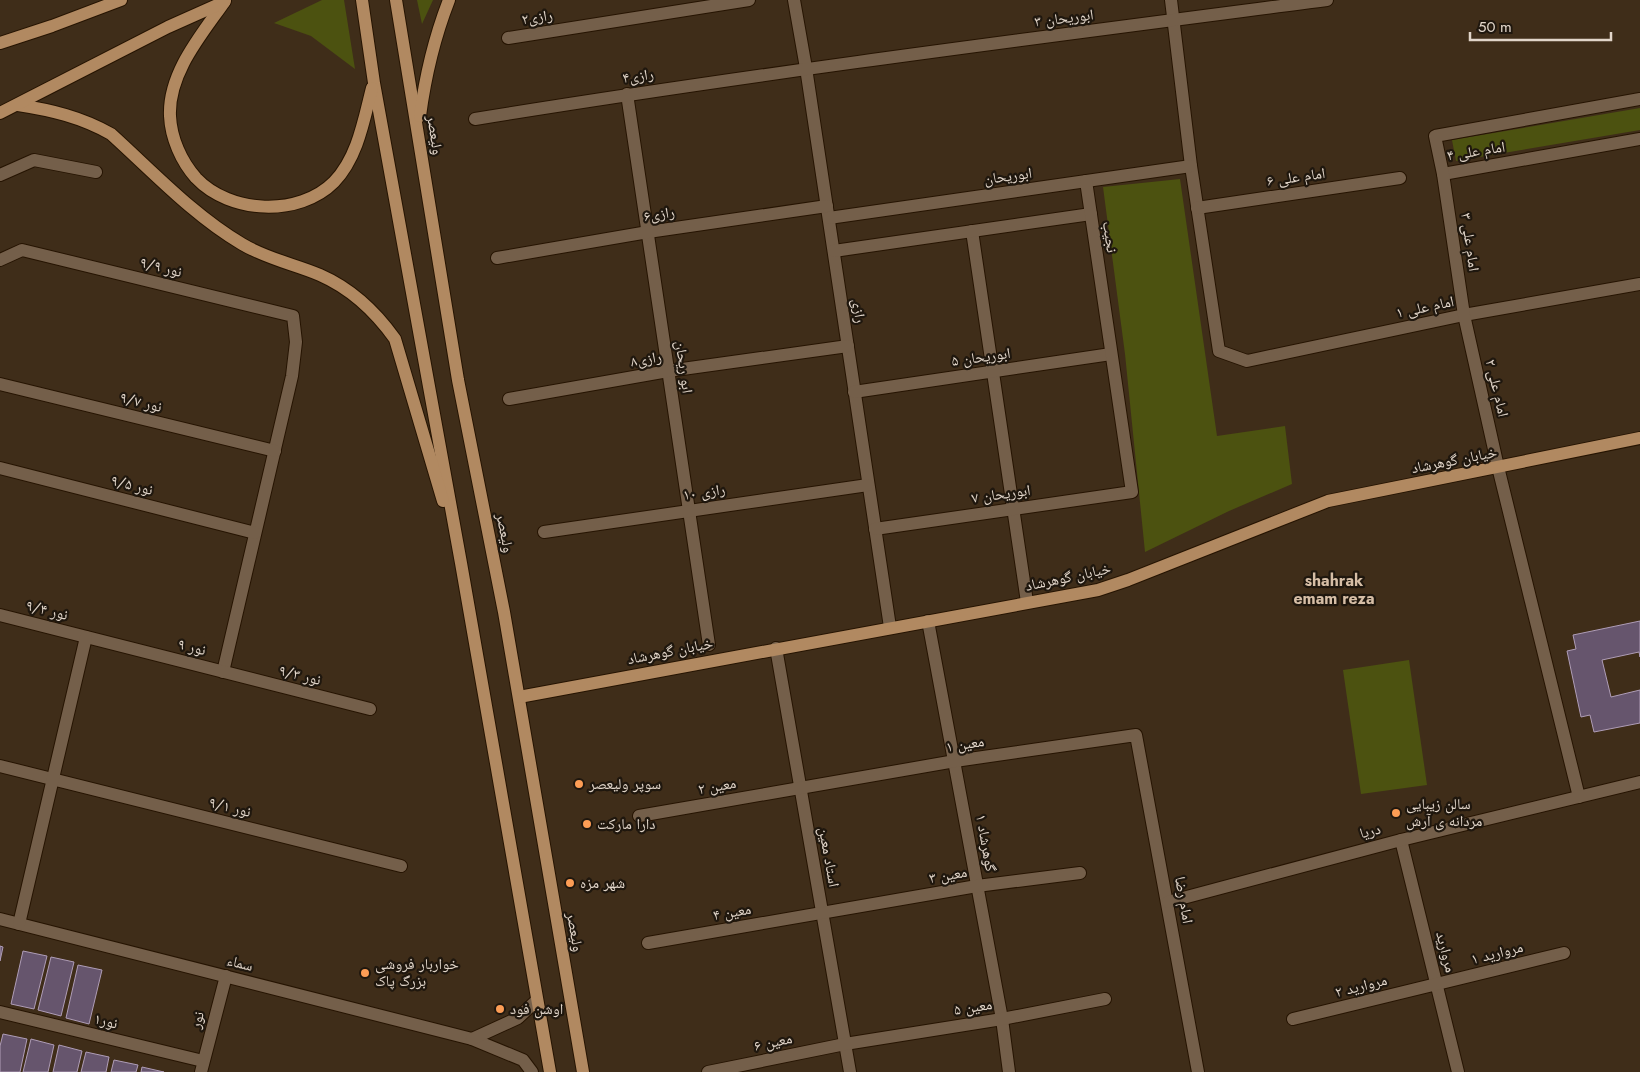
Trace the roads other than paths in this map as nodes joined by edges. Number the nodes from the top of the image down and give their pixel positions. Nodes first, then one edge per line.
1 (121, 0) edge
2 (396, 0) edge
3 (449, 0) edge
4 (749, 0) edge
5 (794, 0) edge
6 (1172, 0) edge
7 (1327, 0) edge
8 (227, 1) edge
9 (363, 5) edge
10 (1175, 20) junction
11 (508, 38) dead end
12 (0, 43) edge
13 (806, 68) junction
14 (374, 83) junction
15 (627, 94) junction
16 (1640, 100) edge
17 (18, 105) junction
18 (0, 113) edge
19 (475, 119) dead end
20 (418, 131) junction
21 (1640, 139) edge
22 (1191, 166) junction
23 (96, 172) dead end
24 (1443, 174) junction
25 (0, 175) edge
26 (1400, 178) dead end
27 (1086, 181) junction
28 (1197, 208) junction
29 (828, 212) junction
30 (1091, 214) junction
31 (972, 231) junction
32 (648, 232) junction
33 (834, 251) junction
34 (497, 258) dead end
35 (0, 260) edge
36 (1640, 284) edge
37 (1464, 315) junction
38 (293, 316) joint
39 (848, 346) junction
40 (1112, 354) junction
41 (668, 371) junction
42 (992, 372) junction
43 (0, 384) edge
44 (854, 392) junction
45 (510, 399) dead end
46 (1640, 438) edge
47 (275, 451) junction
48 (1498, 467) junction
49 (0, 468) edge
50 (868, 485) junction
51 (1132, 492) joint
52 (1013, 509) junction
53 (689, 511) junction
54 (875, 529) junction
55 (544, 532) dead end
56 (255, 533) junction
57 (461, 563) junction
58 (1027, 602) junction
59 (0, 615) edge
60 (928, 621) junction
61 (890, 627) junction
62 (86, 637) junction
63 (709, 645) dead end
64 (776, 648) junction
65 (223, 672) junction
66 (519, 697) junction
67 (370, 709) dead end
68 (1136, 735) joint
69 (955, 762) junction
70 (0, 766) edge
71 (52, 779) junction
72 (1640, 782) edge
73 (801, 788) junction
74 (1579, 797) junction
75 (639, 816) dead end
76 (1401, 840) junction
77 (401, 866) dead end
78 (1080, 872) dead end
79 (977, 886) junction
80 (1168, 902) junction
81 (822, 913) junction
82 (0, 919) edge
83 (19, 924) junction
84 (648, 942) dead end
85 (1564, 953) dead end
86 (226, 976) junction
87 (1437, 984) junction
88 (1105, 999) dead end
89 (537, 1000) junction
90 (0, 1012) edge
91 (1002, 1019) junction
92 (1293, 1019) dead end
93 (472, 1039) junction
94 (845, 1044) junction
95 (202, 1067) edge
96 (532, 1072) edge
97 (550, 1072) edge
98 (583, 1072) edge
99 (708, 1072) edge
100 (850, 1072) edge
101 (1009, 1072) edge
102 (1198, 1072) edge
103 (1458, 1072) edge

1 - 12 main road
2 - 20 main road, ولیعصر
3 - 20 main road
4 - 11 street, رازی۲
5 - 13 street, رازی
6 - 10 street
7 - 10 street, ابوریحان ۳
8 - 14 main road
8 - 17 main road
9 - 14 main road
10 - 13 street, ابوریحان ۳
10 - 22 street
13 - 15 street, رازی۴
13 - 29 street, رازی
14 - 57 main road
15 - 19 street, رازی۴
15 - 32 street, ابو ریحان
16 - 24 street, امام علی ۴
17 - 18 main road
17 - 57 main road
20 - 66 main road, ولیعصر
21 - 24 street, امام علی ۴
22 - 27 street, ابوریحان
22 - 28 street
23 - 25 street
24 - 37 street, امام علی ۳
26 - 28 street, امام علی ۶
27 - 29 street, ابوریحان
27 - 30 street
28 - 37 street, امام علی ۱
29 - 32 street, رازی۶
29 - 33 street, رازی
30 - 31 street, نجیب
30 - 40 street, نجیب
31 - 33 street, نجیب
31 - 42 street
32 - 34 street, رازی۶
32 - 41 street, ابو ریحان
33 - 39 street, رازی
35 - 38 street, نور ۹/۹
36 - 37 street, امام علی ۱
37 - 48 street, امام علی ۲
38 - 47 street, نور ۹
39 - 41 street, رازی۸
39 - 44 street, رازی
40 - 42 street, ابوریحان ۵
40 - 51 street, نجیب
41 - 45 street, رازی۸
41 - 53 street, ابو ریحان
42 - 44 street, ابوریحان ۵
42 - 52 street
43 - 47 street, نور ۹/۷
44 - 50 street, رازی
46 - 48 main road, خیابان گوهرشاد
47 - 56 street, نور ۹
48 - 58 main road, خیابان گوهرشاد
48 - 74 street, امام علی ۲
49 - 56 street, نور ۹/۵
50 - 53 street, رازی ۱۰
50 - 54 street, رازی
51 - 52 street, ابوریحان ۷
52 - 54 street, ابوریحان ۷
52 - 58 street
53 - 55 street, رازی ۱۰
53 - 63 street, ابو ریحان
54 - 61 street, رازی
56 - 65 street, نور ۹
57 - 89 main road
58 - 60 main road, خیابان گوهرشاد
59 - 62 street, نور ۹/۴
60 - 61 main road, خیابان گوهرشاد
60 - 69 street, گوهرشاد ۱
61 - 64 main road, خیابان گوهرشاد
62 - 65 street, نور ۹
62 - 71 street
64 - 66 main road, خیابان گوهرشاد
64 - 73 street, استاد معین
65 - 67 street, نور ۹/۳
66 - 98 main road, ولیعصر
68 - 69 street, معین ۱
68 - 80 street, امام رضا
69 - 73 street, معین ۱
69 - 79 street, گوهرشاد ۱
70 - 71 street, نور ۹/۱
71 - 77 street, نور ۹/۱
71 - 83 street
72 - 74 street, دریا
73 - 75 street, معین ۲
73 - 81 street, استاد معین
74 - 76 street, دریا
76 - 80 street, دریا
76 - 87 street, مروارید
78 - 79 street, معین ۳
79 - 81 street, معین ۳
79 - 91 street, گوهرشاد ۱
80 - 102 street, امام رضا
81 - 84 street, معین ۴
81 - 94 street, استاد معین
82 - 83 street, سماء
83 - 86 street, سماء
85 - 87 street, مروارید ۱
86 - 93 street, سماء
86 - 95 street, نور
87 - 92 street, مروارید ۲
87 - 103 street, مروارید
88 - 91 street, معین ۵
89 - 93 street
89 - 97 main road
90 - 95 street, نور۱
91 - 94 street, معین ۵
91 - 101 street, گوهرشاد ۱
93 - 96 street, سماء
94 - 99 street, معین ۶
94 - 100 street, استاد معین

